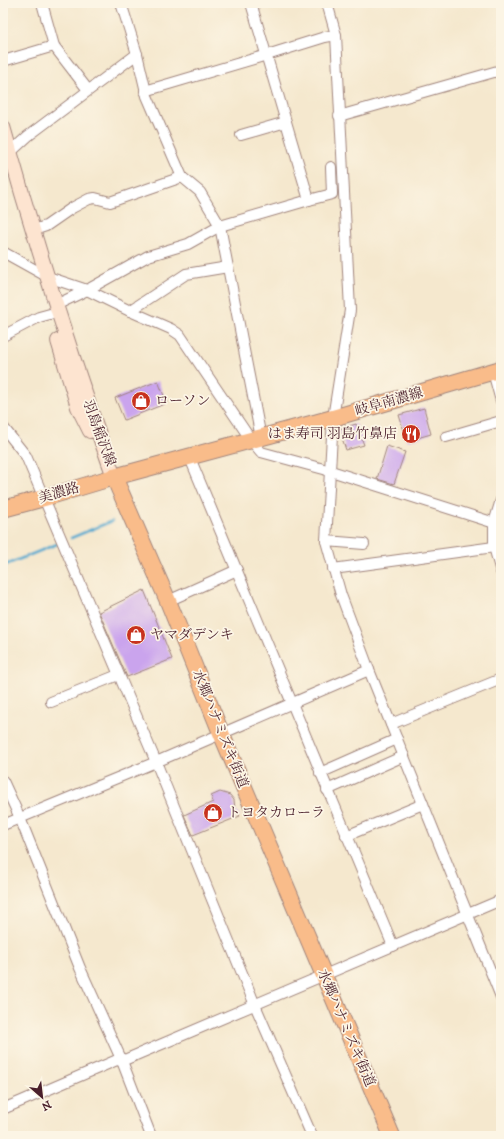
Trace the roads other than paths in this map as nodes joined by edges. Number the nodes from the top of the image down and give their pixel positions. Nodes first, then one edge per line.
1 (42, 3) edge
2 (121, 3) edge
3 (251, 3) edge
4 (327, 3) edge
5 (336, 35) junction
6 (54, 46) junction
7 (137, 54) junction
8 (266, 56) junction
9 (3, 60) edge
10 (501, 70) edge
11 (88, 90) junction
12 (145, 91) junction
13 (339, 116) junction
14 (286, 122) junction
15 (3, 127) edge
16 (241, 135) dead end
17 (5, 155) edge
18 (331, 167) dead end
19 (182, 177) junction
20 (309, 200) junction
21 (220, 226) junction
22 (34, 230) junction
23 (3, 252) edge
24 (228, 267) junction
25 (42, 274) junction
26 (88, 290) junction
27 (53, 310) junction
28 (130, 311) junction
29 (3, 336) edge
30 (497, 370) edge
31 (501, 401) edge
32 (333, 418) junction
33 (501, 421) edge
34 (3, 427) edge
35 (446, 437) dead end
36 (256, 439) junction
37 (190, 458) junction
38 (331, 471) junction
39 (114, 477) junction
40 (44, 498) junction
41 (501, 500) edge
42 (3, 509) edge
43 (498, 524) edge
44 (326, 541) junction
45 (364, 544) dead end
46 (494, 547) junction
47 (333, 568) junction
48 (236, 570) junction
49 (501, 572) edge
50 (168, 601) junction
51 (370, 670) junction
52 (118, 675) junction
53 (501, 679) edge
54 (51, 702) dead end
55 (291, 703) junction
56 (391, 724) junction
57 (221, 733) junction
58 (397, 739) junction
59 (404, 756) junction
60 (156, 762) junction
61 (320, 772) junction
62 (3, 781) edge
63 (327, 790) junction
64 (423, 804) junction
65 (20, 818) junction
66 (3, 825) edge
67 (346, 836) junction
68 (501, 900) edge
69 (468, 914) junction
70 (393, 946) junction
71 (324, 976) junction
72 (501, 997) edge
73 (255, 1005) junction
74 (122, 1062) junction
75 (3, 1109) edge
76 (151, 1136) edge
77 (312, 1136) edge
78 (392, 1136) edge

1 - 6 street
2 - 7 street
3 - 8 street
4 - 5 street
5 - 8 street
5 - 13 street
6 - 9 street
6 - 11 street
7 - 11 street
7 - 12 street
8 - 12 street
8 - 14 street
10 - 13 street
11 - 17 street
12 - 19 street
13 - 32 street
14 - 16 street
14 - 20 street
15 - 17 main road, 羽島稲沢線
17 - 22 main road, 羽島稲沢線
17 - 25 main road, 羽島稲沢線
18 - 20 street
19 - 21 street
19 - 22 street
20 - 21 street
21 - 24 street
21 - 26 street
22 - 25 main road, 羽島稲沢線
23 - 25 street
24 - 28 street
24 - 36 street
25 - 26 street
25 - 27 main road, 羽島稲沢線
26 - 27 street
26 - 28 street
27 - 29 street
27 - 39 main road, 羽島稲沢線
28 - 36 street
30 - 31 street
30 - 32 main road, 岐阜南濃線
32 - 36 main road, 岐阜南濃線
32 - 38 street
33 - 35 street
34 - 40 street
36 - 37 main road, 岐阜南濃線
36 - 38 street
37 - 39 main road, 岐阜南濃線
37 - 48 street
38 - 43 street
38 - 44 street
39 - 40 main road, 美濃路
39 - 50 main road, 水郷ハナミズキ街道
40 - 42 main road, 美濃路
40 - 52 street
41 - 43 street
43 - 46 street
44 - 45 street
44 - 47 street
46 - 47 street
46 - 49 street
47 - 51 street
48 - 50 street
48 - 55 street
50 - 57 main road, 水郷ハナミズキ街道
51 - 55 street
51 - 56 street
52 - 54 street
52 - 60 street
53 - 56 street
55 - 57 street
55 - 61 street
56 - 58 street
57 - 60 street
57 - 71 main road, 水郷ハナミズキ街道
58 - 59 street
58 - 61 street
59 - 63 street
59 - 64 street
60 - 65 street
60 - 73 street
61 - 63 street
62 - 65 street
63 - 67 street
64 - 67 street
64 - 69 street
65 - 66 street
65 - 74 street
67 - 70 street
68 - 69 street
69 - 70 street
69 - 72 street
70 - 71 street
71 - 73 street
71 - 78 main road, 水郷ハナミズキ街道
73 - 74 street
73 - 77 street
74 - 75 street
74 - 76 street

